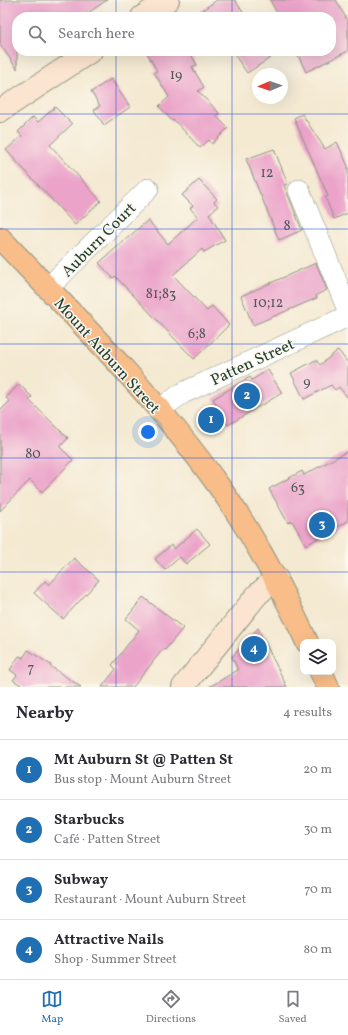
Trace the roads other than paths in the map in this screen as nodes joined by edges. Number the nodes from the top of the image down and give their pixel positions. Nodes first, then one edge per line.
1 (168, 0) edge
2 (150, 12) edge
3 (83, 56) edge
4 (0, 111) edge
5 (148, 189) dead end
6 (298, 190) dead end
7 (0, 238) edge
8 (48, 288) junction
9 (348, 310) edge
10 (348, 316) edge
11 (158, 410) junction
12 (277, 579) junction
13 (306, 639) edge
14 (322, 675) edge
15 (183, 687) edge
16 (328, 687) edge

1 - 2 street
3 - 4 street
5 - 8 street, Auburn Court
6 - 9 street
7 - 8 main road, Mount Auburn Street
8 - 11 main road, Mount Auburn Street
10 - 11 street, Patten Street
11 - 12 main road, Mount Auburn Street
12 - 13 main road, Mount Auburn Street
12 - 15 street
14 - 16 main road

